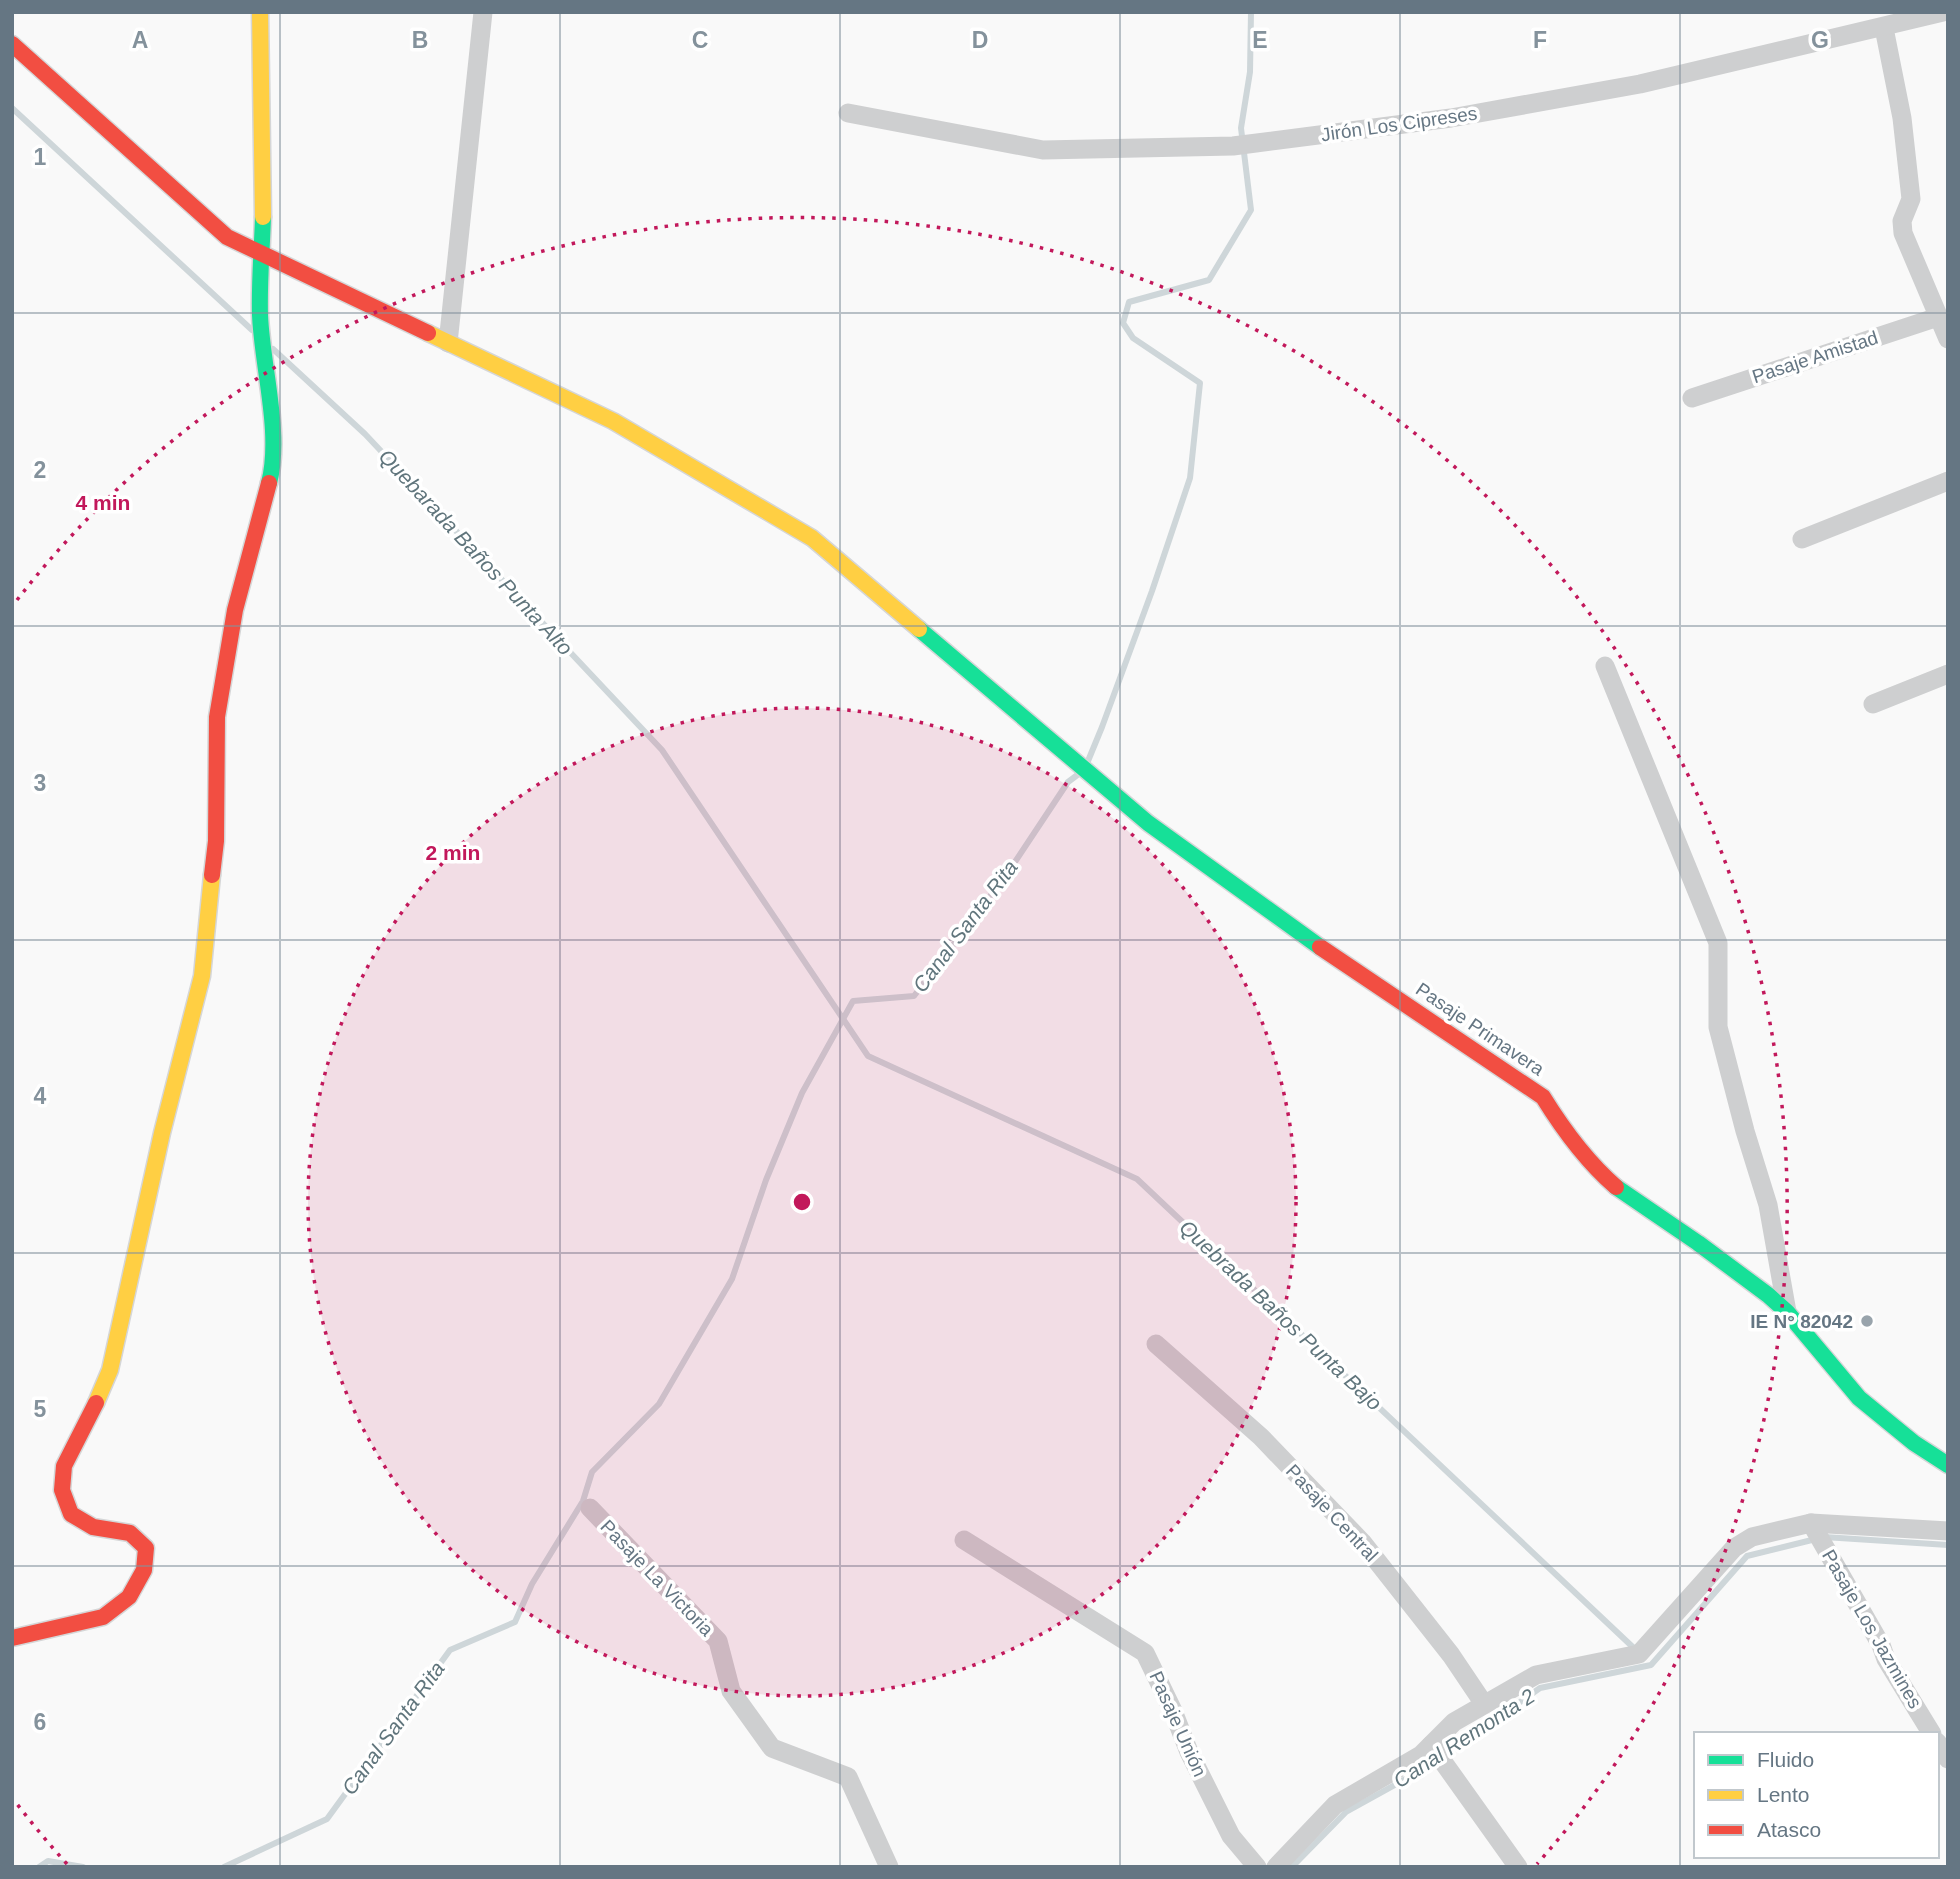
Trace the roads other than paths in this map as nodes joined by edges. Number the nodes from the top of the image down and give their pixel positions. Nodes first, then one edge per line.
1 (260, 12) edge
2 (483, 12) edge
3 (1942, 12) edge
4 (1884, 28) junction
5 (12, 44) edge
6 (848, 113) dead end
7 (262, 254) junction
8 (1938, 317) junction
9 (1948, 339) edge
10 (448, 343) junction
11 (1692, 398) dead end
12 (1948, 481) edge
13 (1802, 539) dead end
14 (1605, 666) dead end
15 (1948, 674) edge
16 (1873, 704) dead end
17 (1787, 1312) junction
18 (1156, 1344) dead end
19 (1948, 1465) edge
20 (590, 1508) dead end
21 (1811, 1523) junction
22 (1948, 1531) edge
23 (964, 1540) dead end
24 (12, 1638) edge
25 (1484, 1704) junction
26 (1931, 1732) edge
27 (1431, 1745) junction
28 (889, 1867) edge
29 (1257, 1867) edge
30 (1276, 1867) edge
31 (1518, 1867) edge

1 - 7 street
2 - 10 street
3 - 4 street, Jirón Los Cipreses
4 - 6 street, Jirón Los Cipreses
4 - 8 street
5 - 7 street, Pasaje Primavera
7 - 10 street, Pasaje Primavera
7 - 24 street
8 - 9 street
8 - 11 street, Pasaje Amistad
10 - 17 street, Pasaje Primavera
12 - 13 street
14 - 17 street
15 - 16 street
17 - 19 street, Pasaje Primavera
18 - 25 street, Pasaje Central
20 - 28 street, Pasaje La Victoria
21 - 22 street
21 - 25 street
21 - 26 street, Pasaje Los Jazmines
23 - 29 street, Pasaje Unión
25 - 27 street
27 - 30 street
27 - 31 street

